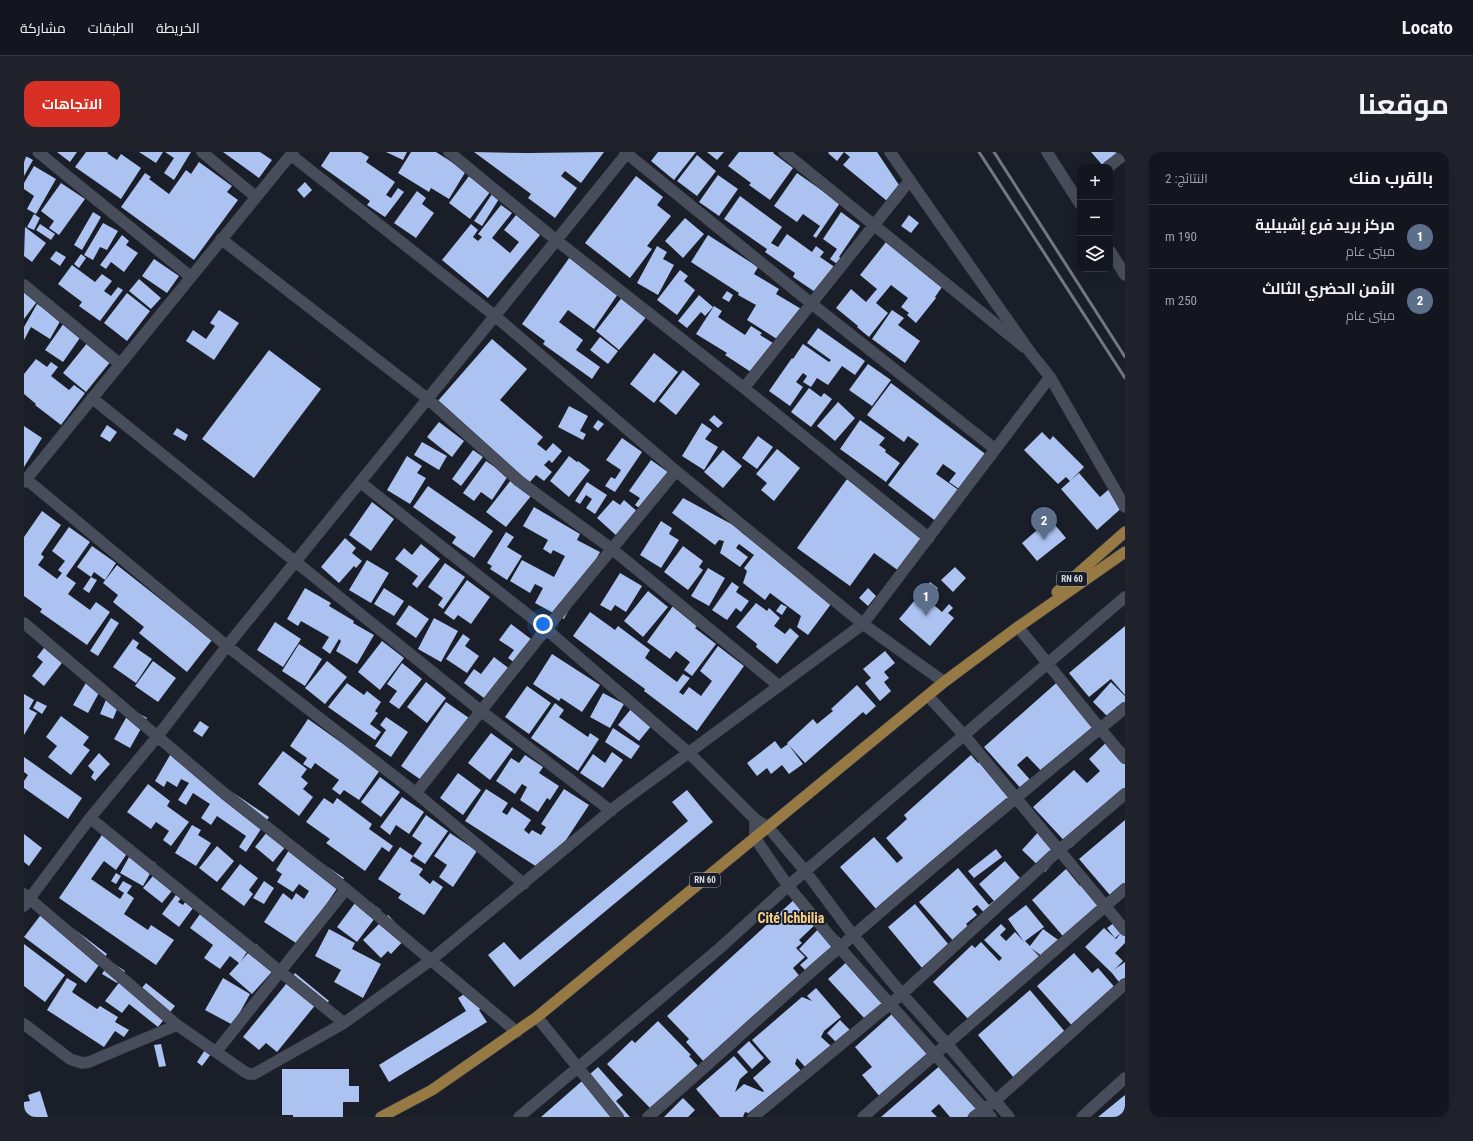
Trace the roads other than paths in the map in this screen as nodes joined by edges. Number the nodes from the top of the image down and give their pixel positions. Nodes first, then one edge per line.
1 (38, 152) edge
2 (202, 152) edge
3 (449, 152) edge
4 (626, 152) edge
5 (784, 152) edge
6 (890, 152) edge
7 (1047, 152) edge
8 (292, 153) edge
9 (1125, 154) edge
10 (1112, 164) edge
11 (910, 180) junction
12 (1077, 191) edge
13 (256, 197) junction
14 (875, 225) junction
15 (221, 239) junction
16 (556, 240) junction
17 (1113, 256) edge
18 (1125, 274) edge
19 (191, 277) junction
20 (24, 285) edge
21 (812, 304) junction
22 (495, 316) junction
23 (1030, 352) junction
24 (120, 364) junction
25 (1050, 378) junction
26 (744, 388) junction
27 (92, 398) junction
28 (428, 399) junction
29 (995, 449) junction
30 (676, 471) junction
31 (25, 480) edge
32 (360, 482) junction
33 (1125, 507) edge
34 (1125, 532) edge
35 (929, 538) junction
36 (612, 549) junction
37 (1125, 552) edge
38 (295, 562) junction
39 (1125, 597) edge
40 (24, 623) edge
41 (863, 624) junction
42 (1018, 627) junction
43 (546, 629) junction
44 (227, 646) junction
45 (1048, 663) junction
46 (944, 682) junction
47 (779, 686) junction
48 (928, 696) junction
49 (1125, 708) edge
50 (481, 711) junction
51 (1099, 729) junction
52 (964, 735) junction
53 (157, 737) junction
54 (689, 753) junction
55 (1125, 758) edge
56 (416, 793) junction
57 (1125, 794) edge
58 (1015, 798) junction
59 (611, 811) junction
60 (90, 818) junction
61 (755, 819) junction
62 (768, 827) junction
63 (756, 838) junction
64 (1058, 851) junction
65 (806, 872) junction
66 (524, 884) junction
67 (788, 886) junction
68 (346, 889) junction
69 (1125, 889) edge
70 (26, 900) edge
71 (1105, 906) junction
72 (1125, 930) edge
73 (853, 935) junction
74 (839, 947) junction
75 (431, 960) junction
76 (280, 971) junction
77 (1125, 984) edge
78 (902, 994) junction
79 (889, 1004) junction
80 (537, 1017) junction
81 (344, 1023) junction
82 (24, 1024) edge
83 (177, 1025) junction
84 (517, 1032) junction
85 (947, 1044) junction
86 (216, 1052) junction
87 (935, 1055) junction
88 (577, 1067) junction
89 (1125, 1078) edge
90 (995, 1101) junction
91 (988, 1113) edge
92 (381, 1117) edge
93 (519, 1117) edge
94 (618, 1117) edge
95 (648, 1117) edge
96 (753, 1117) edge
97 (863, 1117) edge
98 (974, 1117) edge
99 (1009, 1117) edge
100 (1082, 1117) edge

1 - 19 street
2 - 13 street
3 - 16 street
4 - 16 street
4 - 21 street
5 - 14 street
6 - 11 street
7 - 12 street
8 - 13 street
8 - 22 street
9 - 10 street
11 - 14 street
11 - 23 street
13 - 15 street
14 - 21 street
14 - 23 street
15 - 19 street
15 - 28 street
16 - 22 street
16 - 26 street
17 - 18 street
19 - 24 street
20 - 24 street
21 - 26 street
21 - 29 street
22 - 28 street
22 - 30 street
23 - 25 street
24 - 27 street
25 - 29 street
25 - 33 street
26 - 35 street
27 - 31 street
27 - 38 street
28 - 32 street
28 - 36 street
29 - 35 street
30 - 36 street
30 - 41 street
31 - 44 street
32 - 38 street
32 - 43 street
34 - 42 main road, RN 60
35 - 41 street
36 - 43 street
36 - 47 street
37 - 42 main road, RN 60
38 - 44 street
38 - 50 street
39 - 45 street
40 - 53 street
41 - 46 street
41 - 47 street
42 - 45 street
42 - 46 main road, RN 60
43 - 50 street
43 - 54 street
44 - 53 street
44 - 56 street
45 - 51 street
45 - 52 street
46 - 48 main road, RN 60
47 - 54 street
48 - 52 street
48 - 62 main road, RN 60
49 - 51 street
50 - 56 street
50 - 59 street
51 - 55 street
51 - 58 street
52 - 58 street
52 - 65 street
53 - 60 street
53 - 68 street
54 - 59 street
54 - 61 street
56 - 66 street
57 - 64 street
58 - 64 street
58 - 73 street
59 - 66 street
60 - 70 street
60 - 76 street
61 - 62 street
61 - 63 street
62 - 63 main road, RN 60
62 - 65 street
63 - 67 street
63 - 80 main road, RN 60
64 - 71 street
64 - 78 street
65 - 67 street
65 - 73 street
66 - 75 street
67 - 74 street
67 - 88 street
68 - 75 street
68 - 76 street
69 - 71 street
70 - 83 street
71 - 72 street
71 - 85 street
73 - 74 street
73 - 78 street
74 - 79 street
74 - 95 street
75 - 81 street
75 - 84 street
76 - 81 street
76 - 86 street
77 - 90 street
78 - 79 street
78 - 85 street
79 - 87 street
79 - 96 street
80 - 84 main road, RN 60
80 - 88 street
81 - 86 street
82 - 83 street
83 - 86 street
84 - 92 main road, RN 60
85 - 87 street
85 - 90 street
87 - 91 street
87 - 97 street
88 - 93 street
88 - 94 street
89 - 100 street
90 - 91 street
90 - 99 street
91 - 98 street

